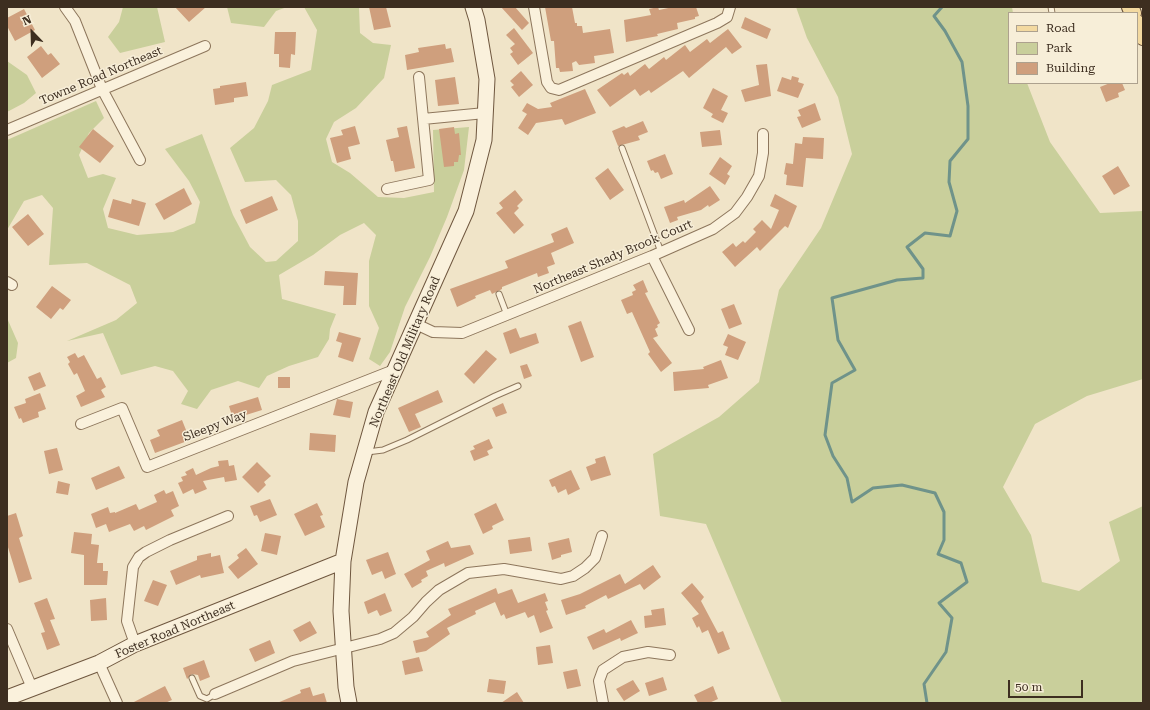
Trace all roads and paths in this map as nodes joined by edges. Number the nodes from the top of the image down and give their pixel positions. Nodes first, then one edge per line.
1 (65, 7) edge
2 (473, 7) edge
3 (534, 7) edge
4 (730, 7) edge
5 (1138, 25) edge
6 (1143, 37) edge
7 (205, 46) dead end
8 (419, 77) dead end
9 (102, 89) junction
10 (485, 114) junction
11 (423, 120) junction
12 (7, 130) edge
13 (763, 134) dead end
14 (622, 148) dead end
15 (140, 160) dead end
16 (387, 189) dead end
17 (656, 254) junction
18 (499, 294) dead end
19 (507, 315) junction
20 (416, 324) junction
21 (689, 330) dead end
22 (394, 370) junction
23 (518, 386) dead end
24 (81, 424) dead end
25 (364, 452) junction
26 (228, 516) dead end
27 (602, 536) dead end
28 (343, 561) junction
29 (7, 628) edge
30 (135, 644) junction
31 (343, 648) junction
32 (670, 654) dead end
33 (99, 663) junction
34 (192, 678) dead end
35 (32, 688) junction
36 (215, 694) joint
37 (7, 698) edge
38 (117, 703) edge
39 (349, 703) edge
40 (603, 703) edge

1 - 9 street
2 - 10 street, Northeast Old Military Road
3 - 4 street
5 - 6 main road
7 - 9 street, Towne Road Northeast
8 - 11 street
9 - 12 street, Towne Road Northeast
9 - 15 street
10 - 11 street
10 - 20 street, Northeast Old Military Road
11 - 16 street
13 - 17 street, Northeast Shady Brook Court
14 - 17 lane
17 - 19 street, Northeast Shady Brook Court
17 - 21 street
18 - 19 lane
19 - 20 street, Northeast Shady Brook Court
20 - 22 street, Northeast Old Military Road
22 - 24 street, Sleepy Way
22 - 25 street, Northeast Old Military Road
23 - 25 lane
25 - 28 street, Northeast Old Military Road
26 - 30 street
27 - 31 street
28 - 30 street, Foster Road Northeast
28 - 31 street, Northeast Old Military Road
29 - 35 street
30 - 33 street, Foster Road Northeast
31 - 36 street
31 - 39 street, Northeast Old Military Road
32 - 40 street
33 - 35 street, Foster Road Northeast
33 - 38 street
34 - 36 lane
35 - 37 street, Foster Road Northeast

